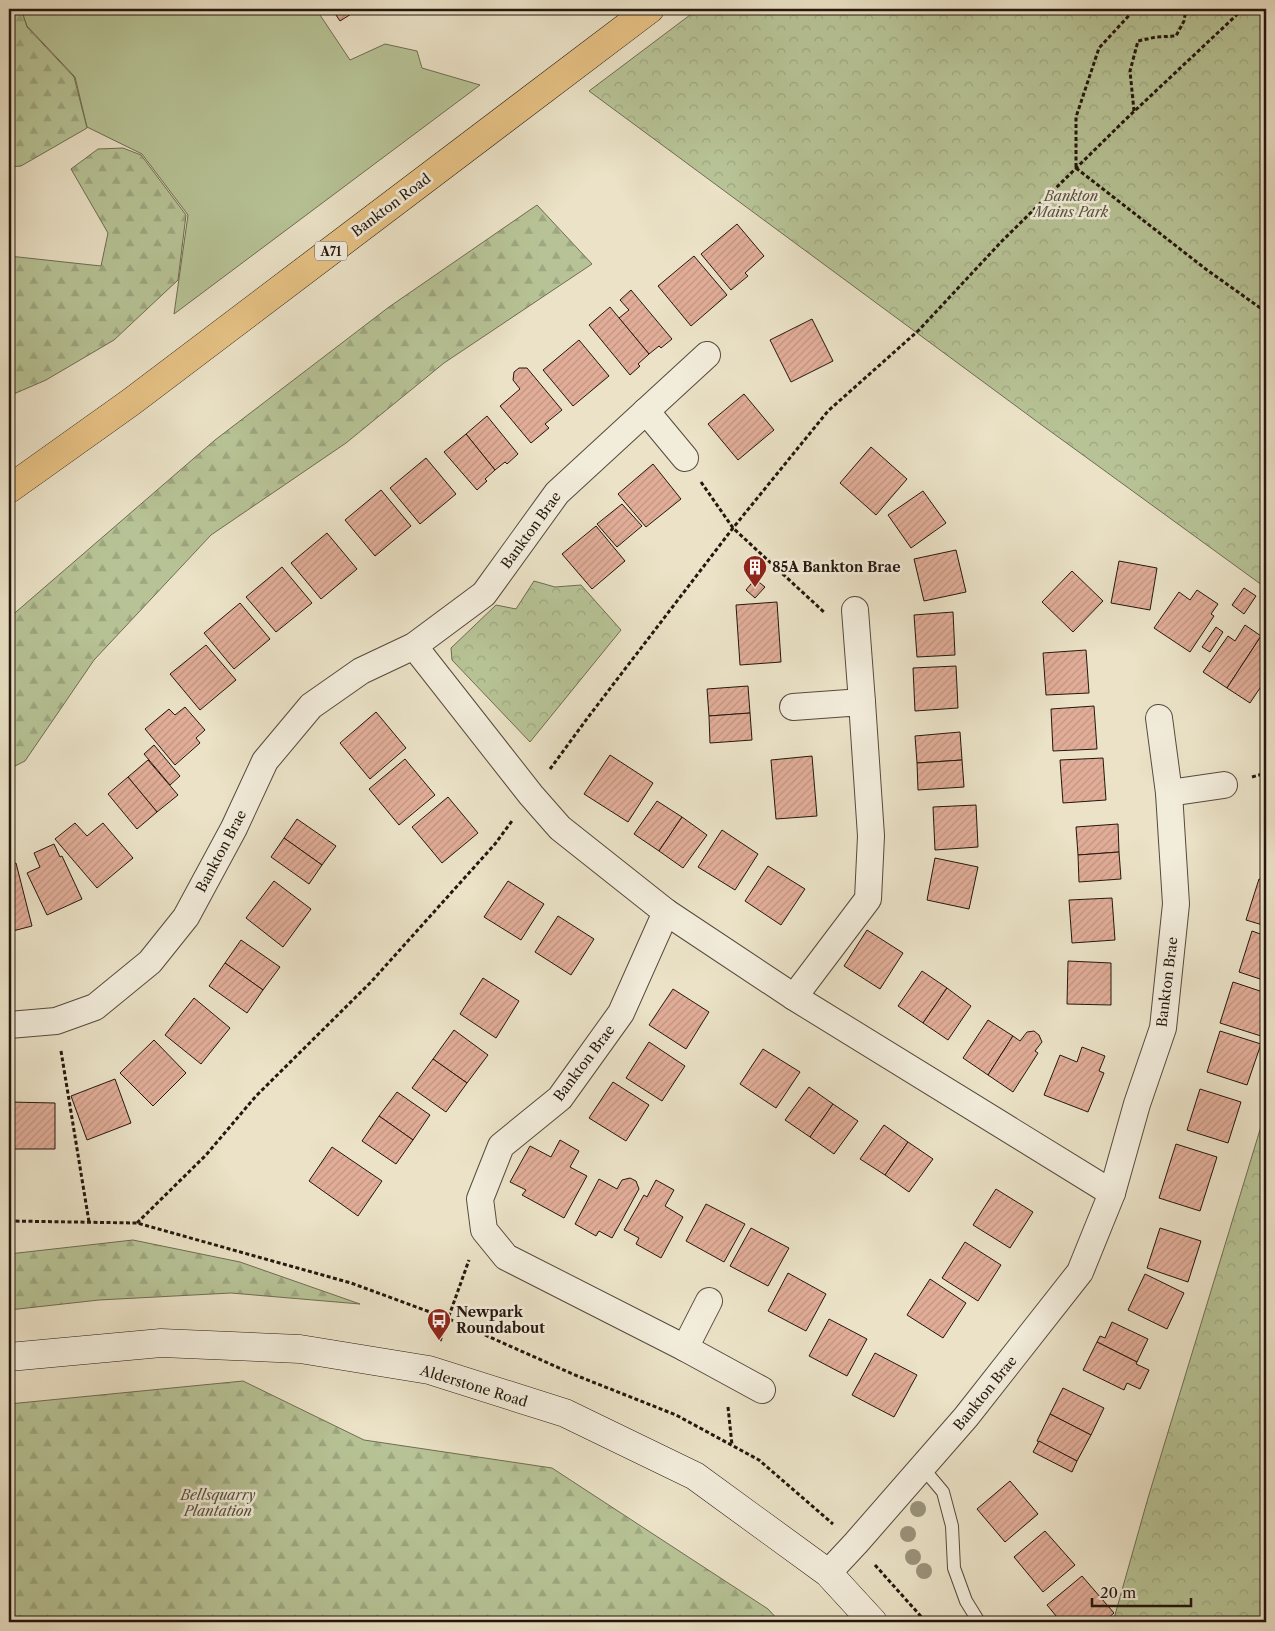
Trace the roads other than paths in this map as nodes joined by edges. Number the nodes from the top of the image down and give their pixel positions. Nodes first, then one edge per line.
1 (650, 9) edge
2 (707, 355) dead end
3 (646, 412) junction
4 (685, 458) road end
5 (9, 489) edge
6 (856, 610) dead end
7 (414, 646) junction
8 (862, 702) junction
9 (793, 707) dead end
10 (1159, 718) dead end
11 (1224, 785) dead end
12 (1169, 793) junction
13 (666, 912) junction
14 (794, 997) junction
15 (9, 1025) edge
16 (1112, 1194) junction
17 (709, 1301) dead end
18 (685, 1348) junction
19 (9, 1357) edge
20 (762, 1390) dead end
21 (922, 1467) junction
22 (828, 1573) junction
23 (873, 1622) edge
24 (979, 1622) edge

1 - 5 main road, Bankton Road / A71
2 - 3 street, Bankton Brae
3 - 4 street
3 - 7 street, Bankton Brae
6 - 8 street
7 - 13 street
7 - 15 street, Bankton Brae
8 - 9 street
8 - 14 street
10 - 12 street, Bankton Brae
11 - 12 street
12 - 16 street, Bankton Brae
13 - 14 street
13 - 18 street, Bankton Brae
14 - 16 street
16 - 21 street, Bankton Brae
17 - 18 street
18 - 20 street, Bankton Brae
19 - 22 street, Alderstone Road
21 - 22 street, Bankton Brae
21 - 24 lane
22 - 23 street, Alderstone Road

